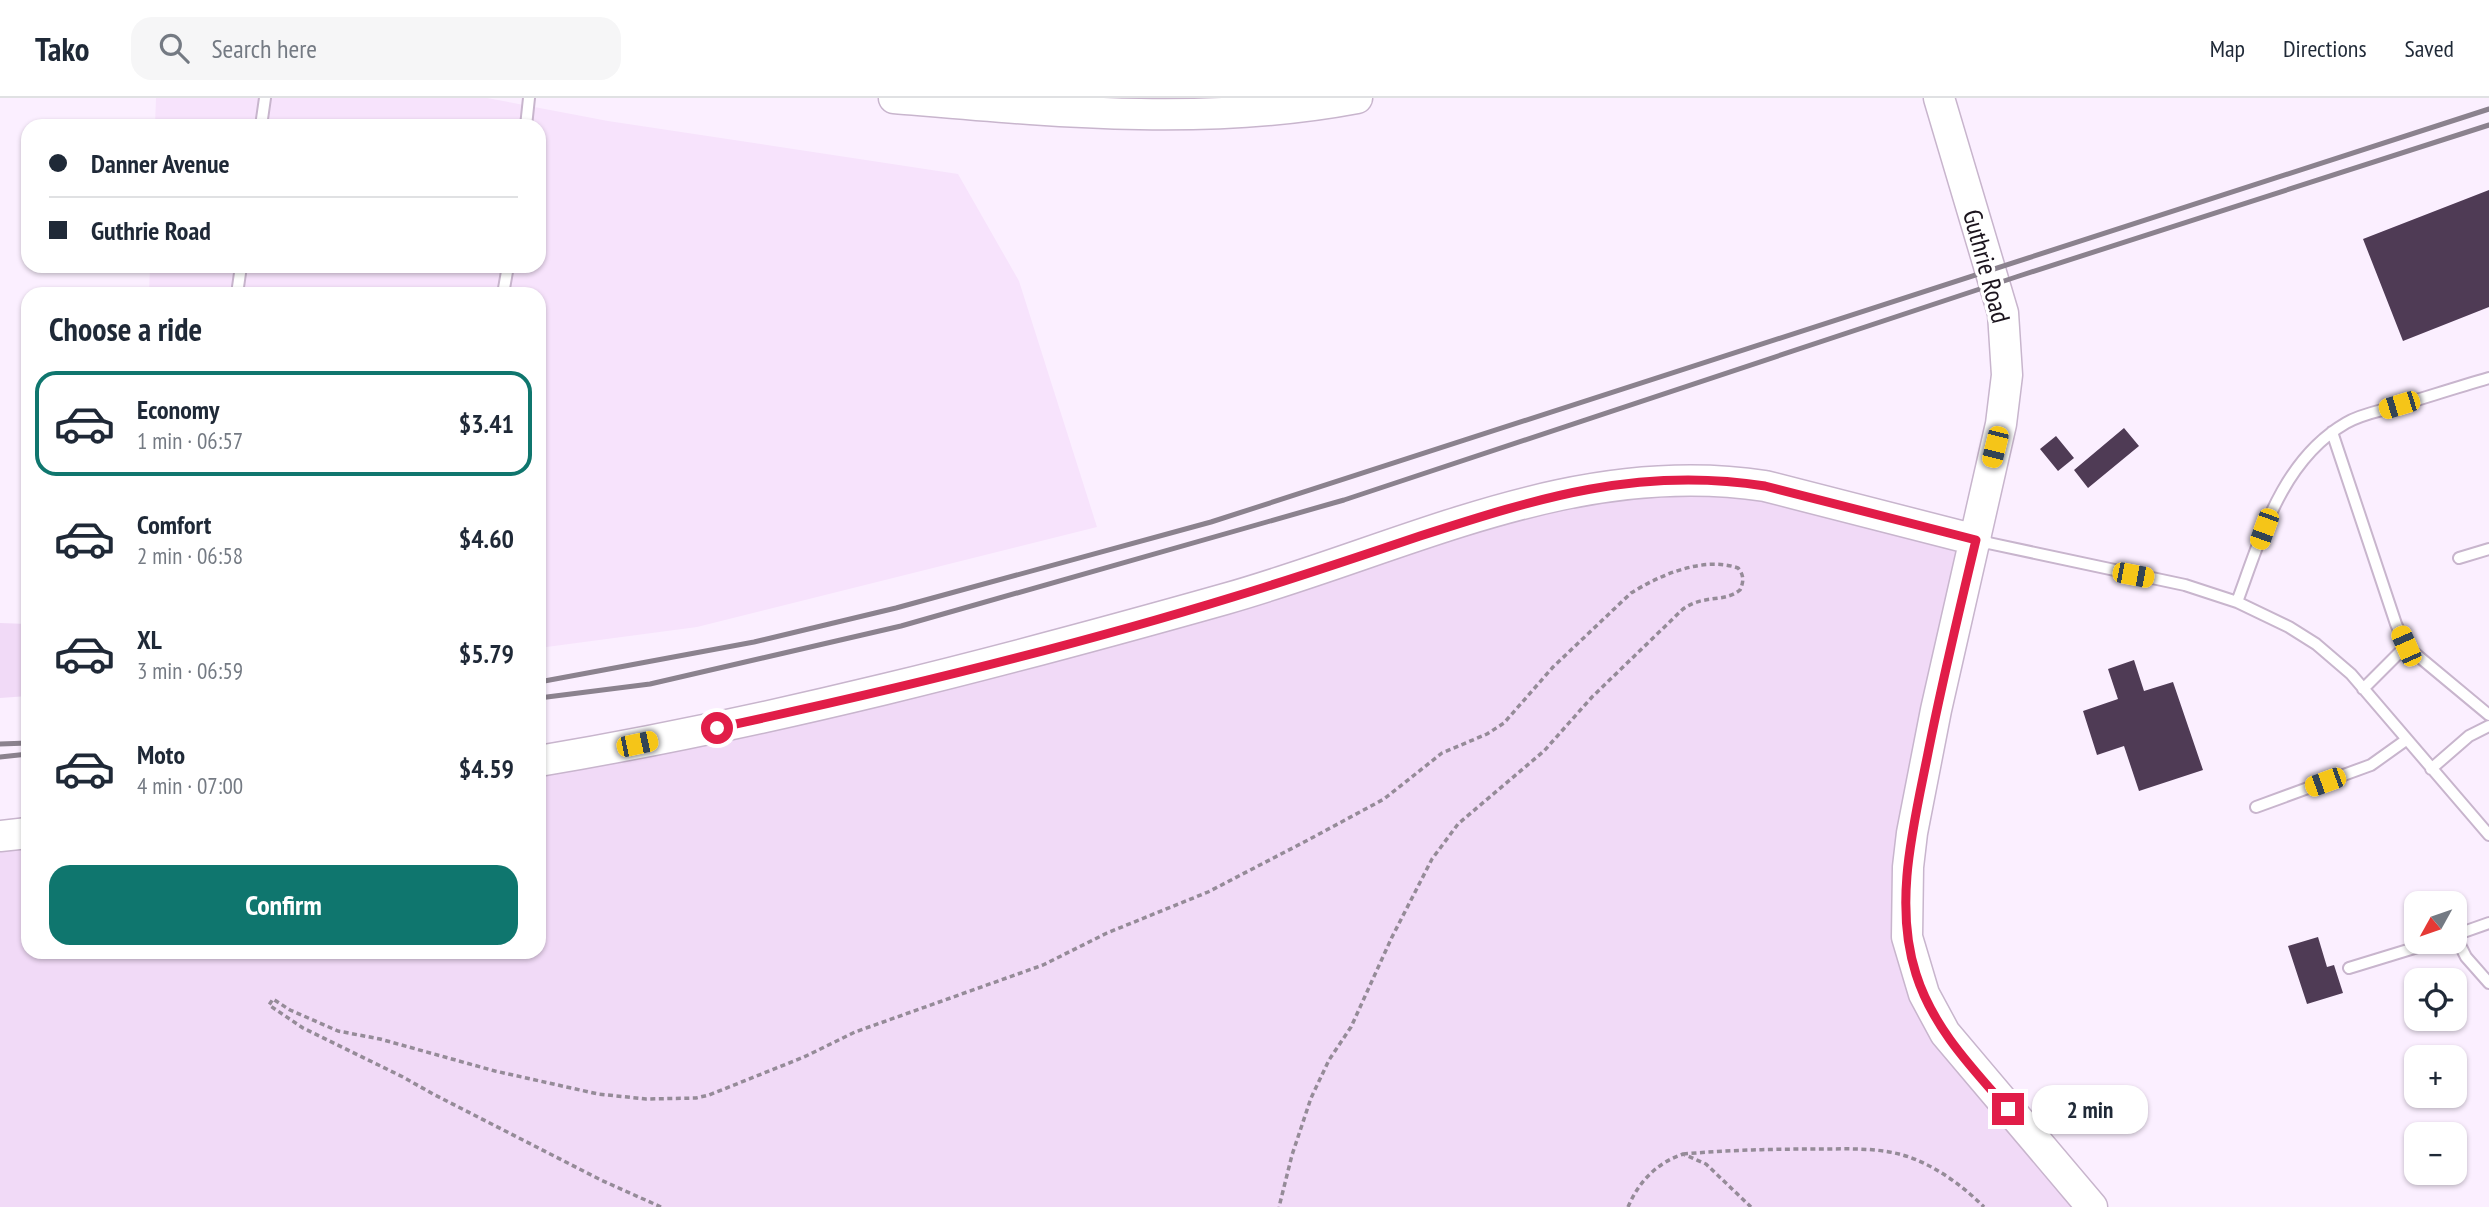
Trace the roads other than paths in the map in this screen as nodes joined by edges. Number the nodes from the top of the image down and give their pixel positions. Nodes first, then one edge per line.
1 (265, 98) edge
2 (529, 98) edge
3 (894, 98) edge
4 (1357, 98) edge
5 (1939, 98) edge
6 (262, 119) edge
7 (527, 119) edge
8 (2489, 378) edge
9 (2332, 432) junction
10 (1976, 540) junction
11 (2489, 549) edge
12 (2459, 558) dead end
13 (2237, 602) junction
14 (2406, 646) junction
15 (2363, 689) junction
16 (2489, 715) edge
17 (2489, 726) edge
18 (2406, 740) junction
19 (546, 760) edge
20 (2431, 769) junction
21 (2256, 807) dead end
22 (21, 834) edge
23 (2489, 835) edge
24 (0, 836) edge
25 (2489, 923) edge
26 (2404, 951) edge
27 (2348, 968) dead end
28 (2489, 983) edge
29 (2092, 1207) edge

1 - 6 lane
2 - 7 lane
3 - 4 street
5 - 10 street, Guthrie Road
8 - 9 lane
9 - 13 lane
9 - 14 lane
10 - 13 lane
10 - 19 street
10 - 29 street, Guthrie Road
11 - 12 lane
13 - 15 lane
14 - 15 lane
14 - 16 lane
15 - 18 lane
17 - 20 lane
18 - 20 lane
18 - 21 lane
20 - 23 lane
22 - 24 street
25 - 28 lane
26 - 27 lane

